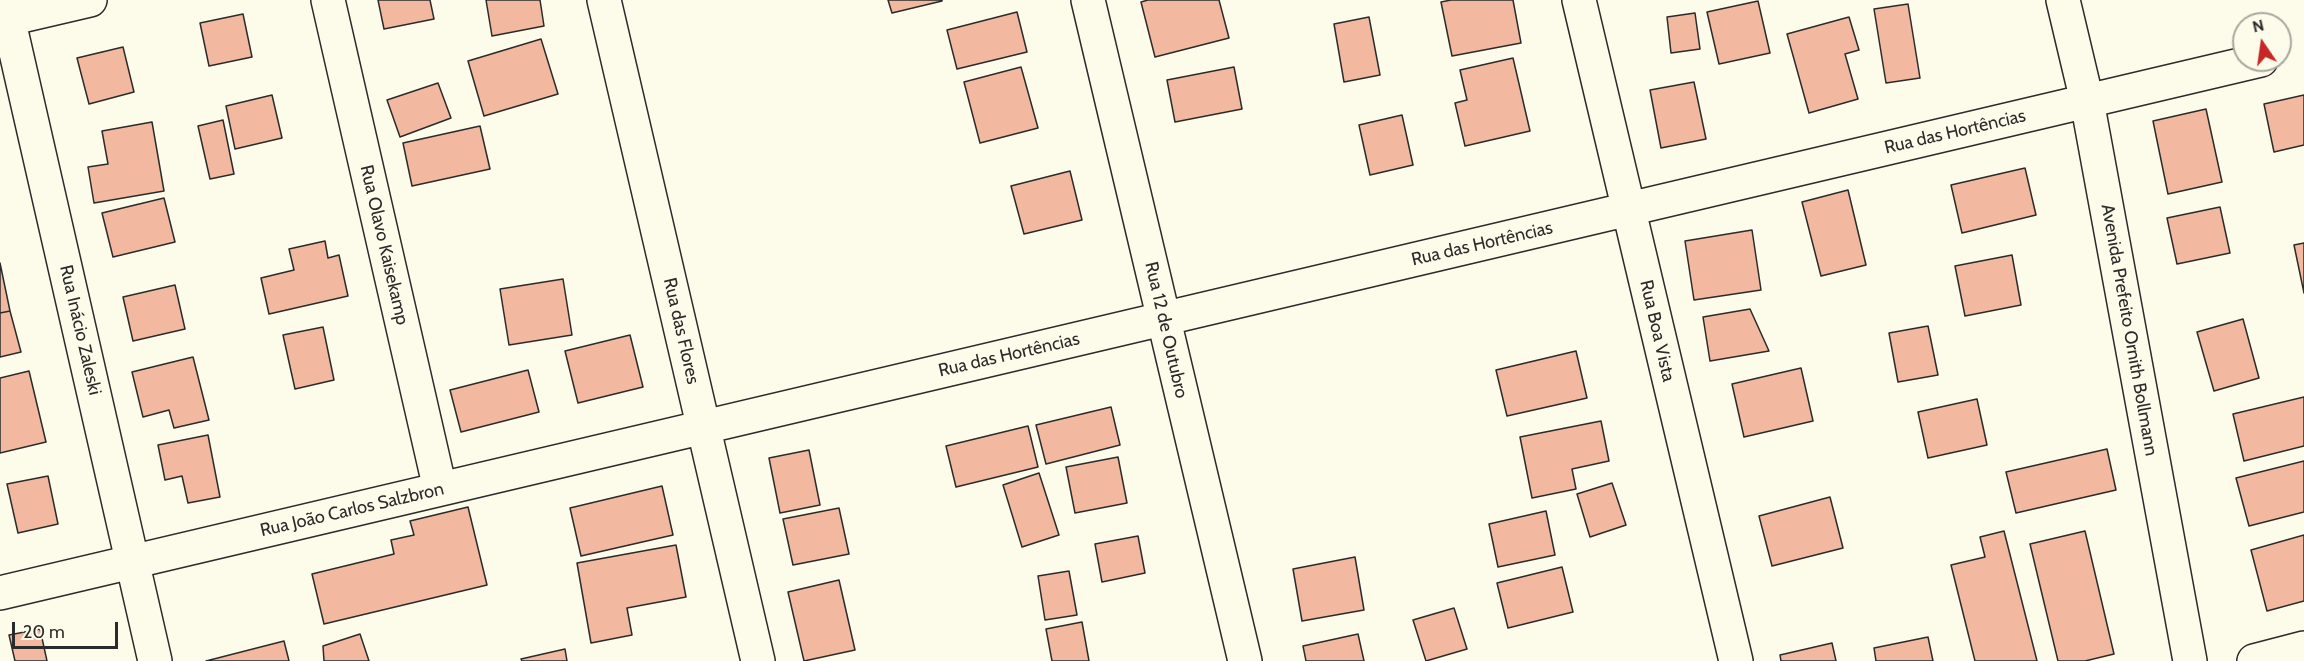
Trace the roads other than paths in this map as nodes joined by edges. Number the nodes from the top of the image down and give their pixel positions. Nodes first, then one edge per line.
1 (90, 0) edge
2 (328, 0) edge
3 (604, 0) edge
4 (1088, 0) edge
5 (1579, 0) edge
6 (2063, 0) edge
7 (4, 13) edge
8 (2232, 67) edge
9 (2086, 101) junction
10 (1628, 210) junction
11 (1163, 319) junction
12 (703, 427) junction
13 (440, 489) junction
14 (132, 562) junction
15 (0, 593) edge
16 (2304, 648) edge
17 (155, 661) edge
18 (758, 661) edge
19 (1245, 661) edge
20 (1736, 661) edge
21 (2190, 661) edge
22 (2254, 661) edge

1 - 7 street
2 - 13 street, Rua Olavo Kaisekamp
3 - 12 street, Rua das Flores
4 - 11 street, Rua 12 de Outubro
5 - 10 street, Rua Boa Vista
6 - 9 street, Avenida Prefeito Ornith Bollmann
7 - 14 street, Rua Inácio Zaleski
8 - 9 street, Rua das Hortências
9 - 10 street, Rua das Hortências
9 - 21 street, Avenida Prefeito Ornith Bollmann
10 - 11 street, Rua das Hortências
10 - 20 street, Rua Boa Vista
11 - 12 street, Rua das Hortências
11 - 19 street, Rua 12 de Outubro
12 - 13 street, Rua João Carlos Salzbron
12 - 18 street, Rua das Flores
13 - 14 street, Rua João Carlos Salzbron
14 - 15 street, Rua João Carlos Salzbron
14 - 17 street, Rua Inácio Zaleski
16 - 22 street

